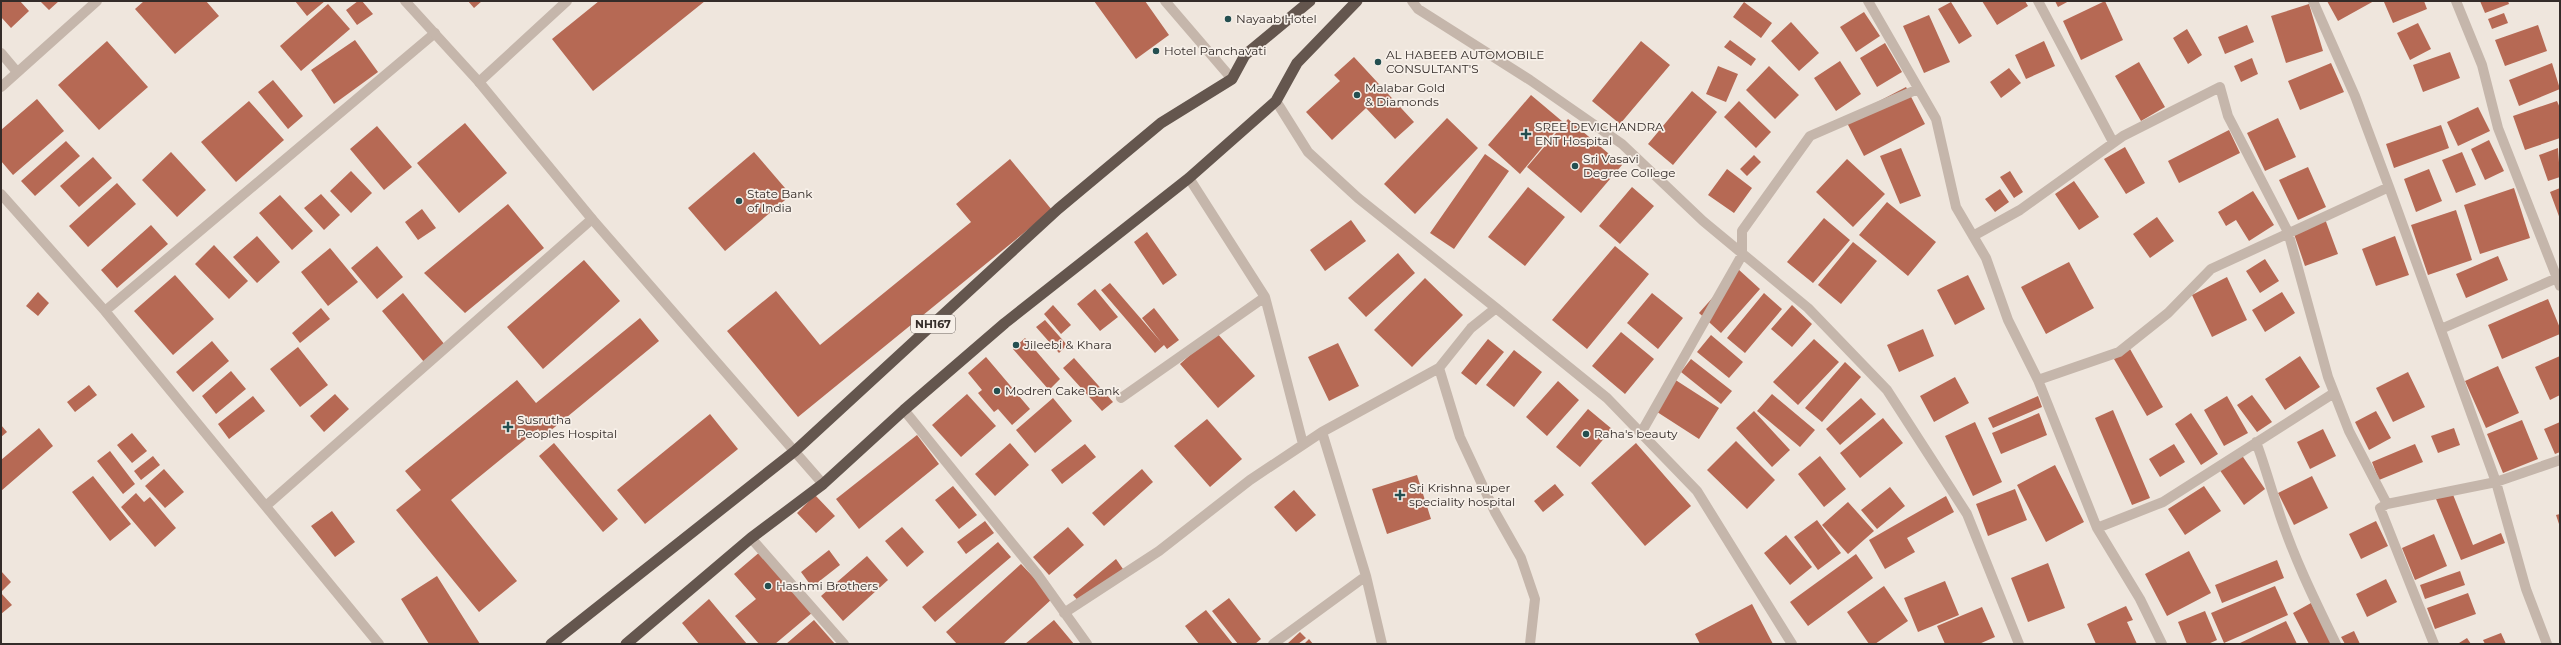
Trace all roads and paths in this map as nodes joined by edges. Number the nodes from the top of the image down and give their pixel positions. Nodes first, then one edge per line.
1 (97, 1) edge
2 (405, 1) edge
3 (567, 1) edge
4 (1164, 1) edge
5 (1310, 1) edge
6 (1357, 1) edge
7 (1412, 1) edge
8 (1868, 1) edge
9 (2038, 1) edge
10 (2313, 1) edge
11 (2456, 1) edge
12 (434, 33) junction
13 (1, 53) edge
14 (17, 72) junction
15 (1232, 79) junction
16 (479, 82) junction
17 (1, 86) edge
18 (1918, 89) junction
19 (1276, 101) junction
20 (2113, 142) junction
21 (1189, 178) junction
22 (2389, 187) junction
23 (1, 194) edge
24 (592, 219) junction
25 (2288, 232) junction
26 (1973, 236) junction
27 (1742, 255) junction
28 (2559, 280) edge
29 (1265, 297) junction
30 (1496, 308) junction
31 (106, 311) junction
32 (2441, 329) junction
33 (1439, 368) junction
34 (2038, 380) junction
35 (2334, 393) junction
36 (1121, 398) dead end
37 (904, 410) junction
38 (1322, 432) junction
39 (1641, 433) junction
40 (2256, 442) junction
41 (1303, 444) junction
42 (794, 451) junction
43 (2560, 460) edge
44 (2496, 482) junction
45 (823, 484) junction
46 (2387, 504) junction
47 (267, 505) junction
48 (2097, 528) junction
49 (752, 538) junction
50 (1366, 576) junction
51 (1064, 613) junction
52 (379, 644) edge
53 (551, 644) edge
54 (626, 644) edge
55 (844, 644) edge
56 (1087, 644) edge
57 (1273, 644) edge
58 (1382, 644) edge
59 (1530, 644) edge
60 (1792, 644) edge
61 (2019, 644) edge
62 (2162, 644) edge
63 (2336, 644) edge
64 (2434, 644) edge
65 (2547, 644) edge

1 - 14 street
2 - 12 street
3 - 16 street
4 - 15 street
5 - 15 highway, NH167
6 - 19 highway
7 - 27 street
8 - 18 street
9 - 20 street
10 - 22 street
11 - 28 street
12 - 16 street
12 - 31 street
13 - 14 street
14 - 17 street
15 - 42 highway, NH167
16 - 24 street
18 - 26 street
18 - 27 street
19 - 21 highway
19 - 30 street
20 - 25 street
20 - 26 street
21 - 29 street
21 - 37 highway
22 - 25 street
22 - 32 street
23 - 31 street
24 - 42 street
24 - 47 street
25 - 34 street
25 - 35 street
26 - 34 street
27 - 39 street
27 - 61 street
28 - 32 street
29 - 36 street
29 - 41 street
30 - 33 street
30 - 39 street
31 - 47 street
32 - 44 street
33 - 38 street
33 - 59 street
34 - 48 street
35 - 40 street
35 - 46 street
37 - 45 highway
37 - 51 street
38 - 41 street
38 - 50 street
39 - 60 street
40 - 48 street
40 - 63 street
41 - 51 street
42 - 45 street
42 - 53 highway, NH167
43 - 44 street
44 - 46 street
44 - 65 street
45 - 49 highway
46 - 64 street
47 - 52 street
48 - 62 street
49 - 54 highway
49 - 55 street
50 - 57 street
50 - 58 street
51 - 56 street

